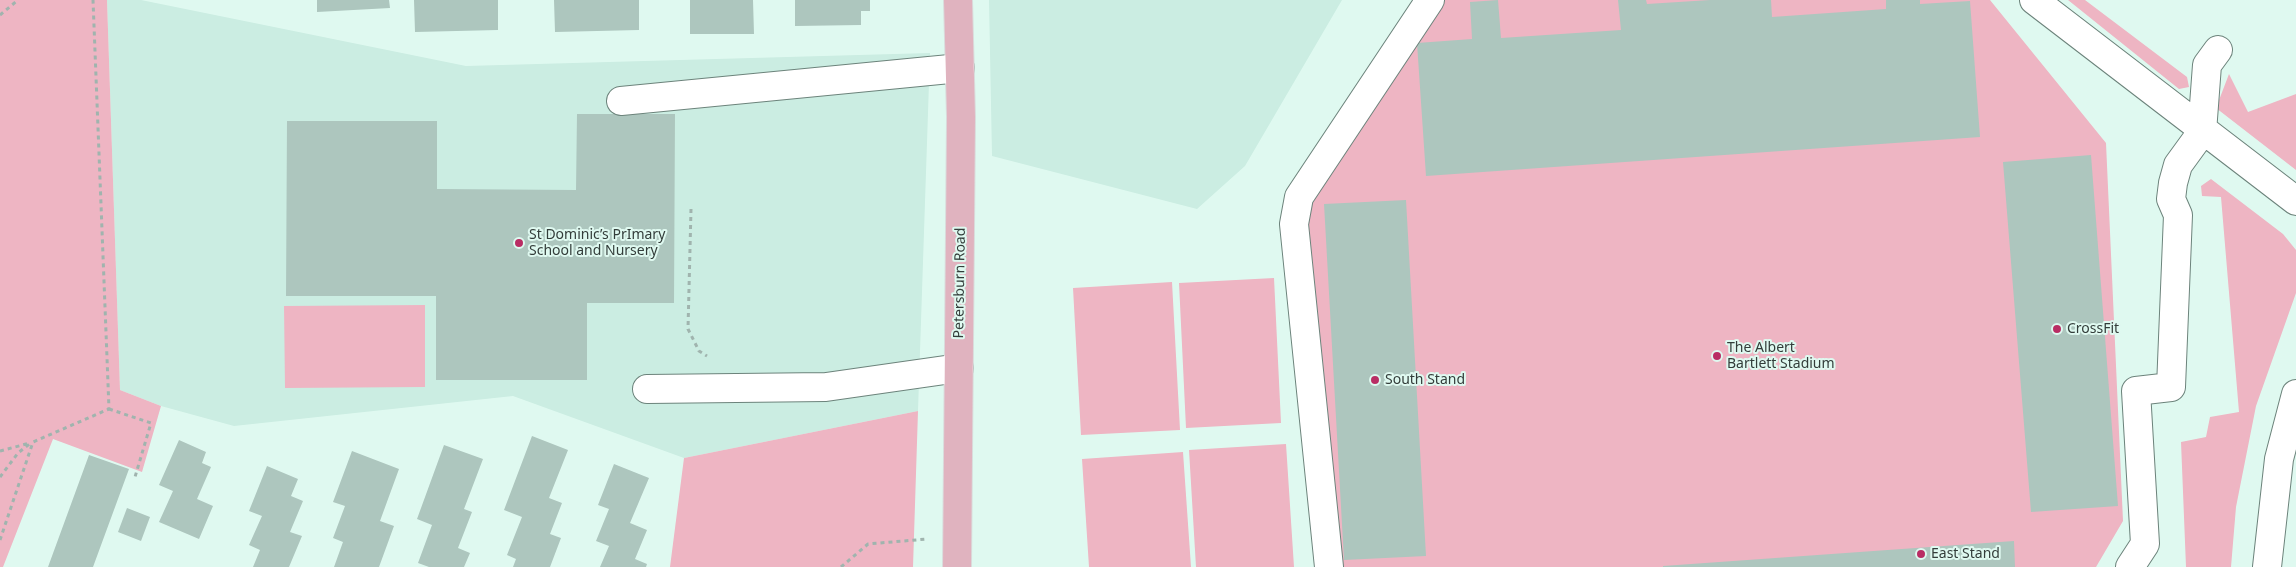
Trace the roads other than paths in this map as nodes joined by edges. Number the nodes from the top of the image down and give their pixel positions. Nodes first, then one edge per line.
1 (958, 0) edge
2 (1430, 0) edge
3 (2034, 0) edge
4 (2218, 50) dead end
5 (960, 68) junction
6 (621, 101) dead end
7 (2202, 132) junction
8 (2296, 201) edge
9 (959, 368) junction
10 (648, 389) dead end
11 (2296, 394) edge
12 (957, 567) edge
13 (1329, 567) edge
14 (2130, 567) edge
15 (2267, 567) edge

1 - 5 main road, Petersburn Road
2 - 13 street
3 - 7 street
4 - 7 street
5 - 6 street
5 - 9 main road, Petersburn Road
7 - 8 street
7 - 14 street
9 - 10 street
9 - 12 main road, Petersburn Road
11 - 15 street

